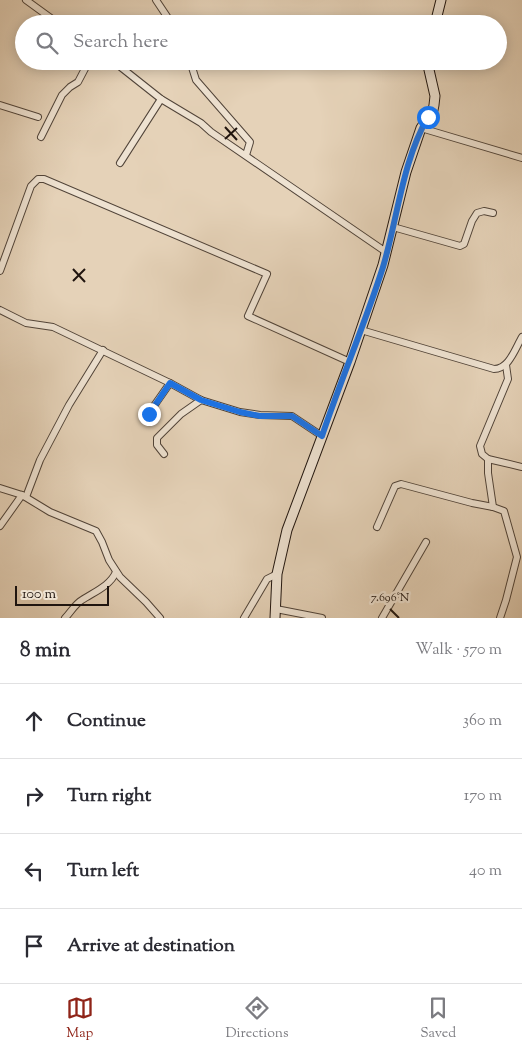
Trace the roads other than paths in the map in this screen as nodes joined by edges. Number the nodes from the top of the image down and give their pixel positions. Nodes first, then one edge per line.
1 (26, 0) edge
2 (156, 0) edge
3 (441, 0) edge
4 (47, 15) edge
5 (166, 15) edge
6 (437, 15) edge
7 (84, 70) edge
8 (125, 70) edge
9 (193, 70) edge
10 (429, 70) edge
11 (161, 98) junction
12 (0, 106) edge
13 (38, 116) dead end
14 (421, 128) junction
15 (41, 137) dead end
16 (246, 155) junction
17 (522, 158) edge
18 (120, 163) dead end
19 (494, 213) dead end
20 (393, 228) junction
21 (386, 252) junction
22 (0, 271) edge
23 (0, 310) edge
24 (361, 330) junction
25 (522, 337) edge
26 (103, 350) junction
27 (350, 362) junction
28 (506, 365) junction
29 (170, 383) junction
30 (201, 400) junction
31 (149, 414) dead end
32 (322, 436) junction
33 (164, 454) dead end
34 (488, 459) junction
35 (522, 467) edge
36 (0, 488) edge
37 (24, 496) junction
38 (493, 506) junction
39 (0, 526) edge
40 (377, 527) dead end
41 (426, 542) dead end
42 (277, 574) junction
43 (115, 575) junction
44 (275, 613) edge
45 (65, 618) edge
46 (160, 618) edge
47 (244, 618) edge
48 (322, 618) edge
49 (382, 618) edge
50 (500, 618) edge

1 - 4 street
2 - 5 street
3 - 6 street
7 - 15 street
8 - 11 street
9 - 16 street
10 - 14 street
11 - 16 street
11 - 18 street
12 - 13 street
14 - 17 street
14 - 20 street
16 - 21 street
19 - 20 street
20 - 21 street
21 - 24 street
22 - 27 street
23 - 26 street
24 - 27 street
24 - 28 street
25 - 28 street
26 - 29 street
26 - 37 street
27 - 32 street
28 - 34 street
29 - 30 street
29 - 31 street
30 - 32 street
30 - 33 street
32 - 42 street
34 - 35 street
34 - 38 street
36 - 37 street
37 - 39 street
37 - 43 street
38 - 40 street
38 - 50 street
41 - 49 street
42 - 44 street
42 - 47 street
43 - 45 street
43 - 46 street
44 - 48 street

